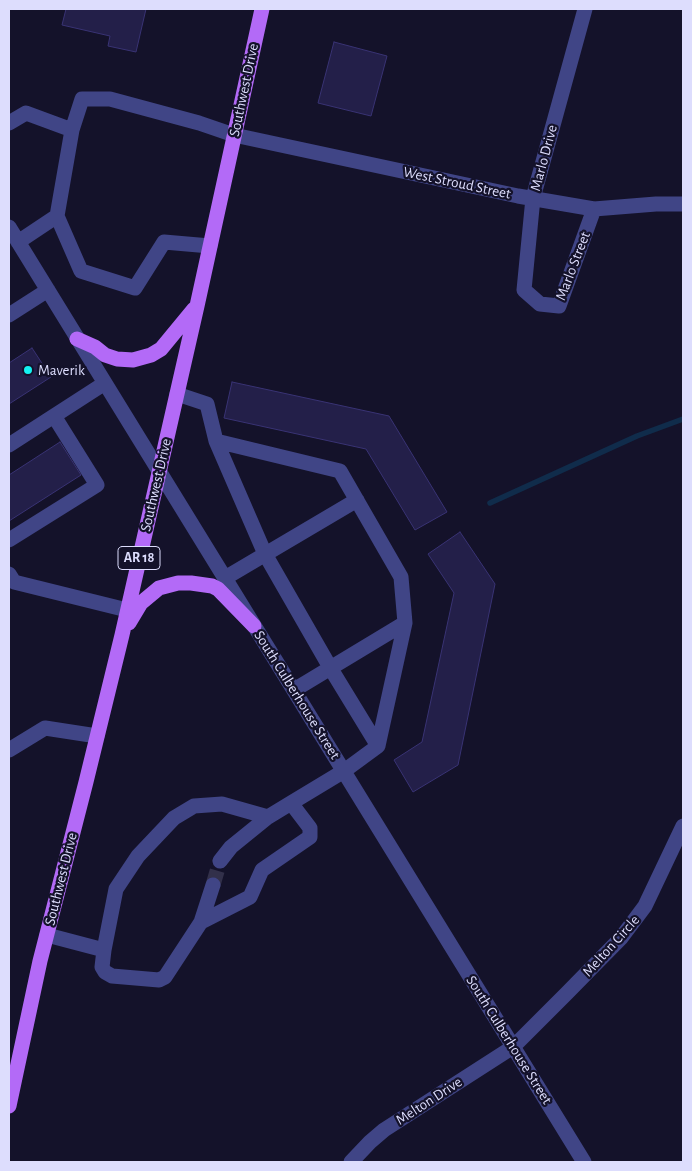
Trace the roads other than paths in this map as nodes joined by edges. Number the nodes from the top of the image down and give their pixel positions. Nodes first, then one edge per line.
1 (262, 9) edge
2 (585, 9) edge
3 (9, 123) edge
4 (72, 130) junction
5 (234, 135) junction
6 (533, 198) junction
7 (683, 204) edge
8 (594, 209) junction
9 (57, 216) junction
10 (9, 227) edge
11 (18, 242) junction
12 (210, 246) junction
13 (48, 290) junction
14 (540, 304) joint
15 (197, 306) junction
16 (9, 316) edge
17 (77, 339) junction
18 (105, 384) junction
19 (176, 394) junction
20 (54, 416) junction
21 (216, 441) junction
22 (9, 445) edge
23 (159, 471) junction
24 (356, 500) junction
25 (9, 540) edge
26 (265, 554) junction
27 (9, 574) edge
28 (225, 578) junction
29 (127, 610) junction
30 (405, 624) junction
31 (254, 626) junction
32 (122, 635) junction
33 (330, 668) junction
34 (294, 690) junction
35 (97, 736) junction
36 (378, 746) junction
37 (9, 750) edge
38 (344, 771) junction
39 (291, 803) junction
40 (268, 817) junction
41 (683, 826) edge
42 (220, 861) tunnel mouth
43 (213, 885) tunnel mouth
44 (201, 922) junction
45 (47, 935) junction
46 (104, 950) junction
47 (514, 1047) junction
48 (9, 1106) edge
49 (351, 1162) edge
50 (584, 1162) edge

1 - 5 main road, Southwest Drive / AR 18
2 - 6 street, Marlo Drive
3 - 4 street
4 - 5 street, West Stroud Street
4 - 9 street
5 - 6 street, West Stroud Street
5 - 12 main road, Southwest Drive / AR 18
6 - 8 street, West Stroud Street
6 - 14 street, Marlo Drive
7 - 8 street, West Stroud Street
8 - 14 street, Marlo Street
9 - 11 street
9 - 12 street
10 - 11 street, South Culberhouse Street
11 - 13 street, South Culberhouse Street
12 - 15 main road, Southwest Drive / AR 18
13 - 16 street
13 - 17 street, South Culberhouse Street
15 - 17 main road
15 - 19 main road, Southwest Drive / AR 18
17 - 18 street, South Culberhouse Street
18 - 20 street
18 - 23 street, South Culberhouse Street
19 - 21 street
19 - 23 main road, Southwest Drive / AR 18
20 - 22 street
20 - 25 street
21 - 24 street
21 - 26 street
23 - 28 street, South Culberhouse Street
23 - 29 main road, Southwest Drive / AR 18
24 - 26 street
24 - 30 street
26 - 28 street
26 - 33 street
27 - 29 street
28 - 31 street, South Culberhouse Street
29 - 32 main road, Southwest Drive / AR 18
30 - 33 street
30 - 36 street
31 - 32 main road
31 - 34 street, South Culberhouse Street
32 - 35 main road, Southwest Drive / AR 18
33 - 34 street
33 - 36 street
34 - 38 street, South Culberhouse Street
35 - 37 street
35 - 45 main road, Southwest Drive / AR 18
36 - 38 street
38 - 39 street
38 - 47 street, South Culberhouse Street
39 - 40 street
39 - 44 street
40 - 42 street
40 - 46 street
41 - 47 street, Melton Circle
43 - 44 street
44 - 46 street
45 - 46 street
45 - 48 main road, Southwest Drive / AR 18
47 - 49 street, Melton Drive
47 - 50 street, South Culberhouse Street

